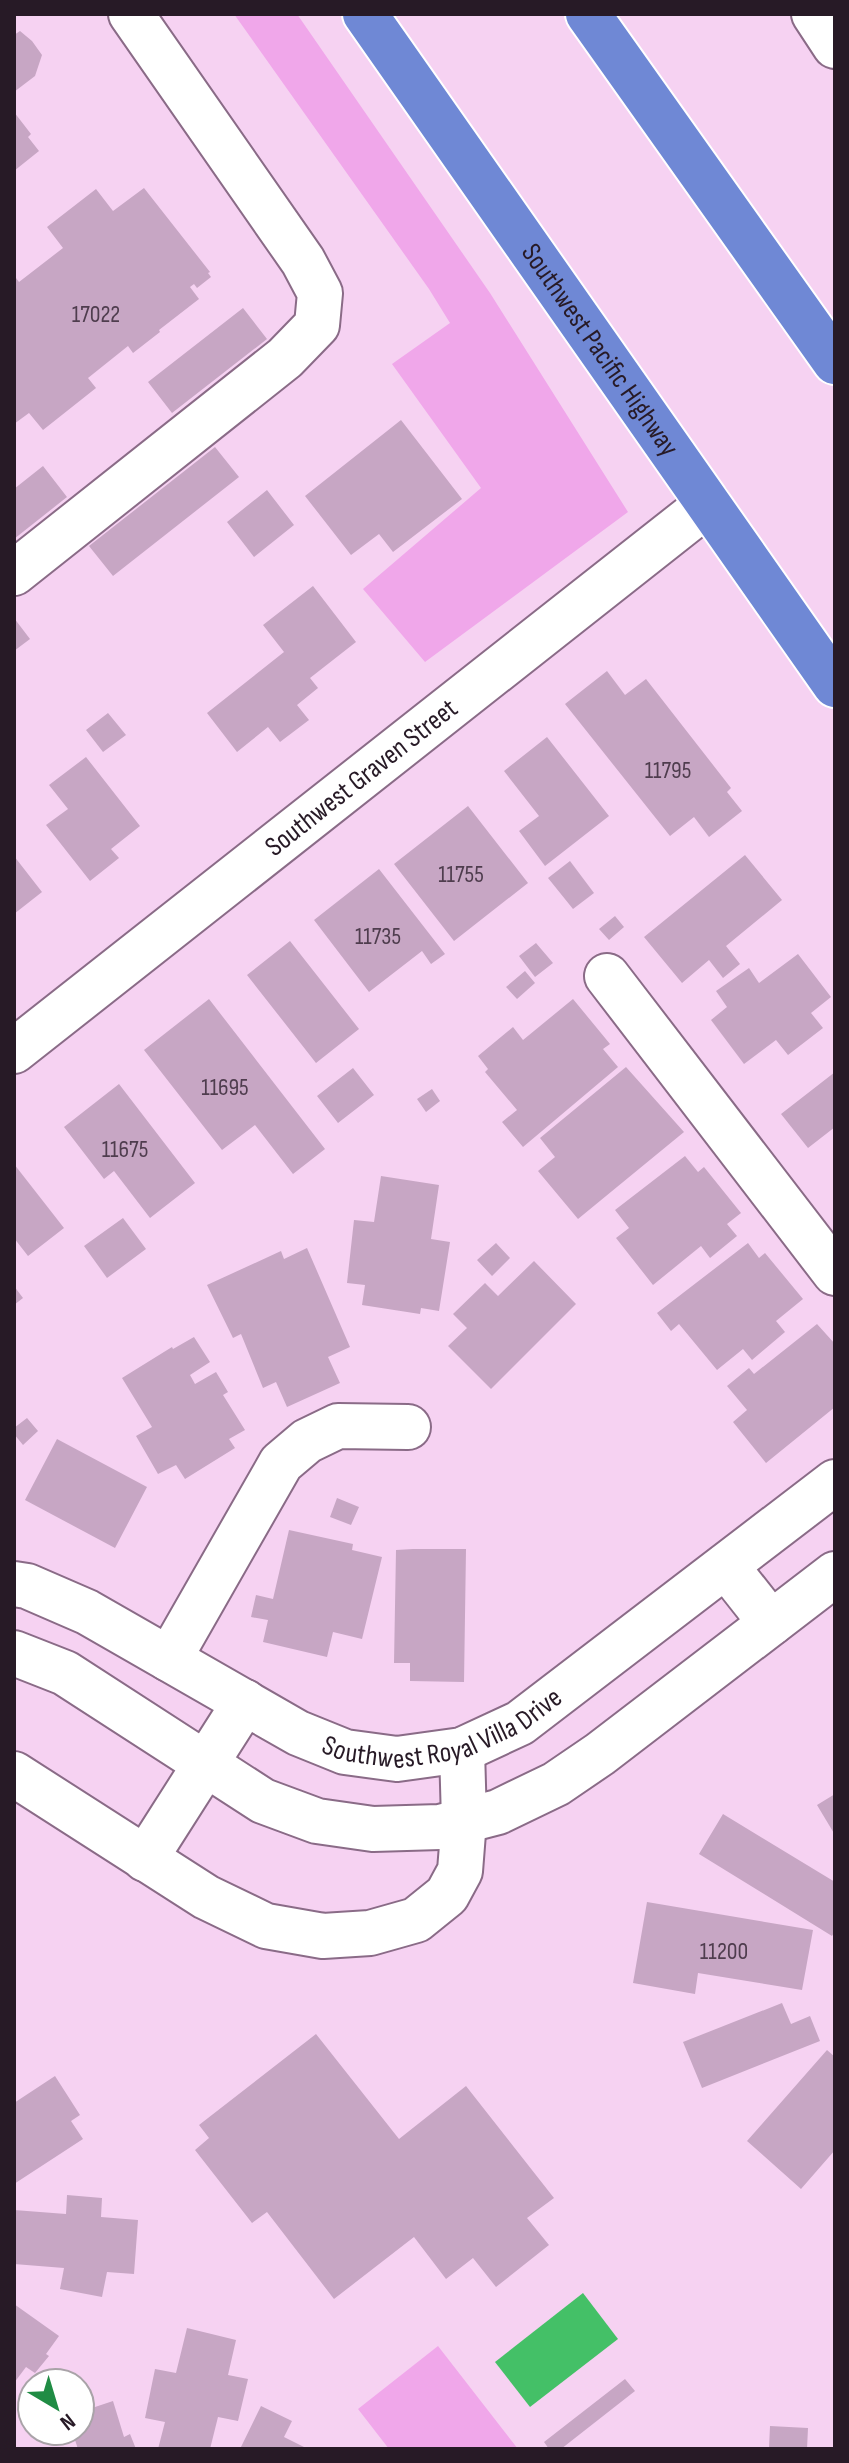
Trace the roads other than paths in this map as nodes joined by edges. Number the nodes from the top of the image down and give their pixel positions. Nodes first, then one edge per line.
1 (131, 14) edge
2 (365, 14) edge
3 (588, 14) edge
4 (814, 14) edge
5 (835, 46) edge
6 (835, 362) edge
7 (708, 504) junction
8 (14, 573) edge
9 (835, 685) edge
10 (607, 976) dead end
11 (14, 1051) edge
12 (835, 1273) edge
13 (408, 1427) dead end
14 (835, 1482) edge
15 (726, 1566) junction
16 (835, 1574) edge
17 (14, 1584) edge
18 (771, 1623) junction
19 (14, 1653) edge
20 (169, 1659) junction
21 (245, 1702) junction
22 (462, 1750) junction
23 (205, 1763) junction
24 (14, 1774) edge
25 (464, 1820) junction
26 (145, 1859) junction

1 - 8 street
2 - 7 highway, Southwest Pacific Highway
3 - 6 highway
4 - 5 street
7 - 9 highway, Southwest Pacific Highway
7 - 11 street, Southwest Graven Street
10 - 12 street
13 - 20 street
14 - 15 street, Southwest Royal Villa Drive
15 - 18 street
15 - 22 street, Southwest Royal Villa Drive
16 - 18 street
17 - 20 street, Southwest Royal Villa Drive
18 - 25 street
19 - 23 street
20 - 21 street, Southwest Royal Villa Drive
21 - 22 street, Southwest Royal Villa Drive
21 - 23 street
22 - 25 street
23 - 25 street
23 - 26 street
24 - 26 street
25 - 26 street

